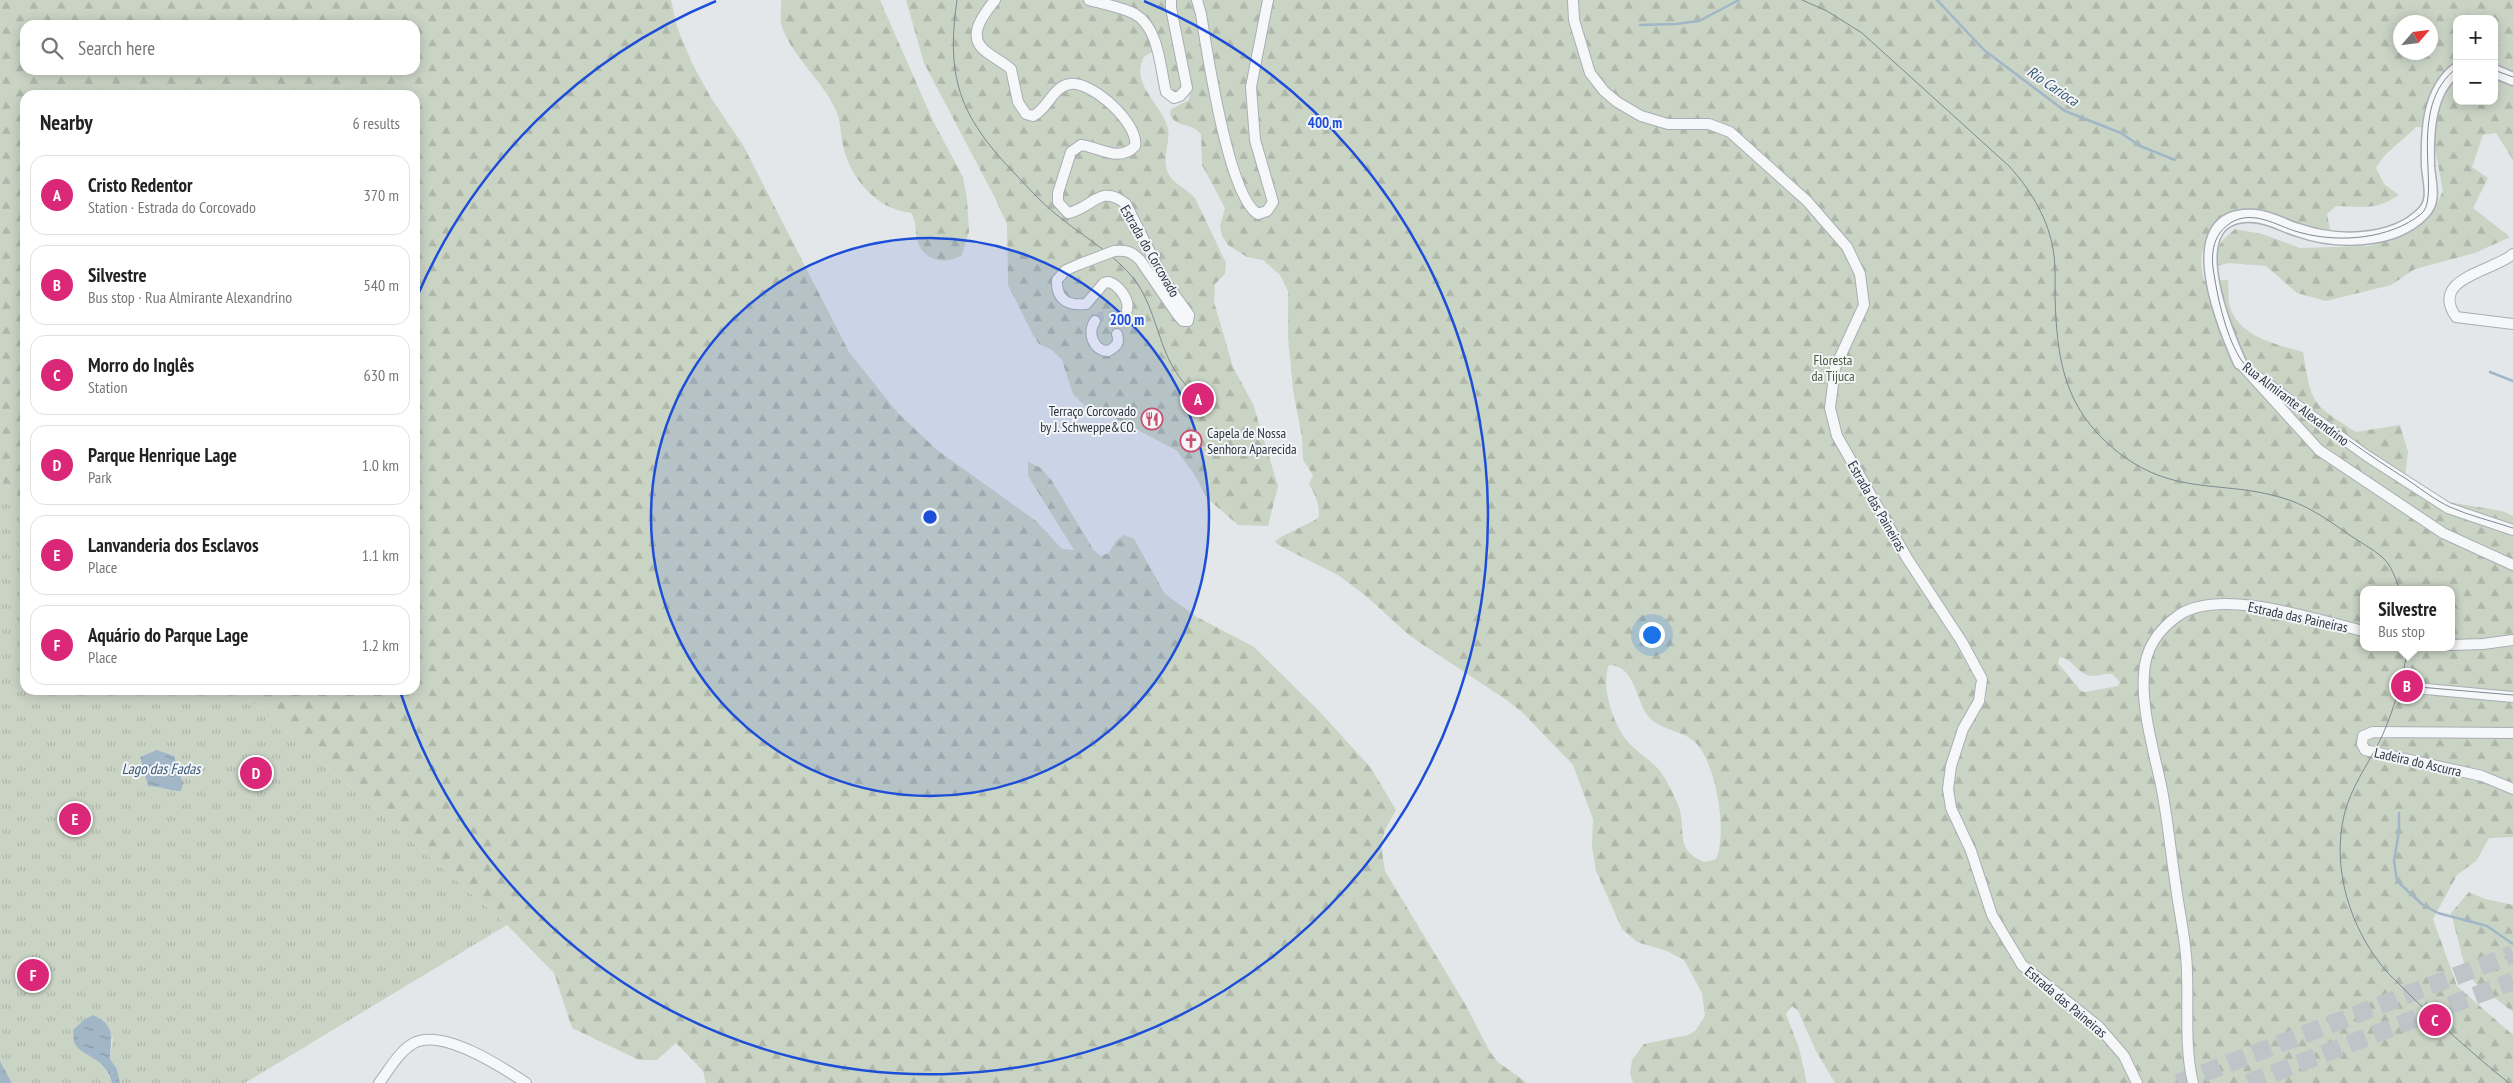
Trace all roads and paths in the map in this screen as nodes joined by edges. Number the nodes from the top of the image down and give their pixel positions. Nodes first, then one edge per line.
1 (995, 0) edge
2 (1089, 0) edge
3 (1171, 0) edge
4 (1197, 0) edge
5 (1268, 0) edge
6 (1573, 0) edge
7 (2453, 72) edge
8 (2498, 73) edge
9 (2513, 78) edge
10 (2513, 254) edge
11 (1127, 310) dead end
12 (1095, 320) dead end
13 (2513, 324) edge
14 (1117, 334) dead end
15 (2240, 363) junction
16 (2513, 530) edge
17 (2513, 565) edge
18 (2360, 630) edge
19 (2513, 640) edge
20 (2455, 644) edge
21 (2404, 687) dead end
22 (2513, 697) edge
23 (2513, 733) edge
24 (2513, 789) edge
25 (379, 1083) edge
26 (526, 1083) edge
27 (2137, 1083) edge
28 (2193, 1083) edge

1 - 11 street, Estrada do Corcovado, bridge
2 - 3 street
4 - 5 street
6 - 27 street, Estrada das Paineiras
7 - 15 street, Rua Almirante Alexandrino
8 - 9 street
10 - 13 street
12 - 14 street
15 - 16 street, Rua Almirante Alexandrino
15 - 17 street
18 - 28 street, Estrada das Paineiras
19 - 20 street
21 - 22 street
23 - 24 street, Ladeira do Ascurra
25 - 26 street

